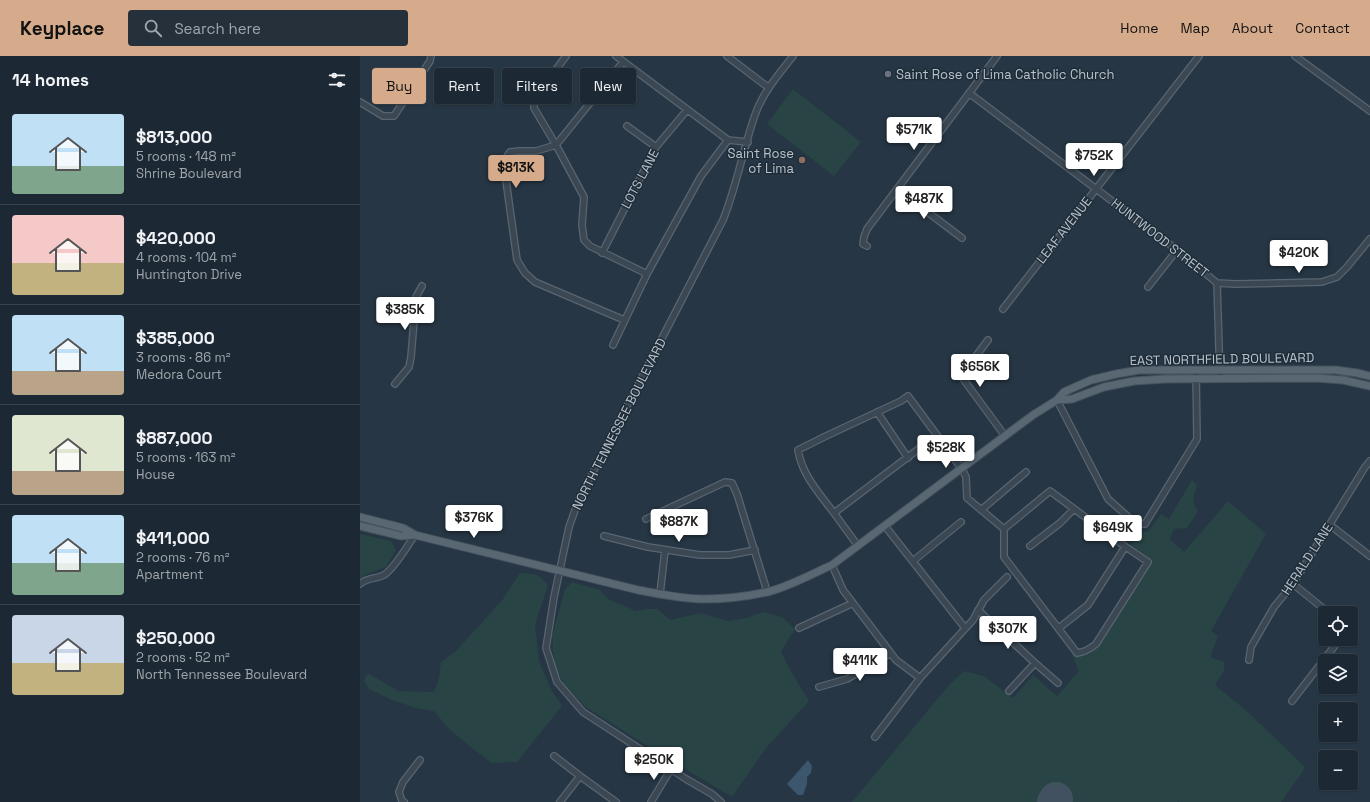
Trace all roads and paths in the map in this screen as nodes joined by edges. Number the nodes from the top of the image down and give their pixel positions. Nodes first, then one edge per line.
1 (431, 56) edge
2 (566, 56) edge
3 (616, 56) edge
4 (727, 56) edge
5 (793, 56) edge
6 (997, 56) edge
7 (1199, 56) edge
8 (1295, 56) edge
9 (623, 62) junction
10 (769, 88) junction
11 (969, 93) junction
12 (360, 102) edge
13 (1369, 109) edge
14 (687, 110) junction
15 (627, 126) dead end
16 (728, 140) junction
17 (748, 142) junction
18 (556, 145) junction
19 (656, 147) junction
20 (897, 189) junction
21 (1096, 189) junction
22 (962, 238) dead end
23 (1370, 239) edge
24 (867, 246) dead end
25 (1177, 250) junction
26 (602, 253) junction
27 (647, 274) junction
28 (1217, 283) junction
29 (422, 286) dead end
30 (1148, 287) dead end
31 (1003, 309) dead end
32 (624, 320) junction
33 (988, 340) dead end
34 (613, 345) dead end
35 (1196, 370) junction
36 (1219, 370) junction
37 (1370, 376) edge
38 (1196, 379) junction
39 (1220, 379) junction
40 (395, 384) dead end
41 (1370, 386) edge
42 (1057, 400) junction
43 (877, 412) junction
44 (937, 435) junction
45 (1005, 436) junction
46 (908, 458) junction
47 (1370, 460) edge
48 (962, 469) junction
49 (1026, 472) dead end
50 (1074, 509) junction
51 (981, 510) junction
52 (834, 513) junction
53 (360, 518) edge
54 (646, 519) dead end
55 (961, 522) dead end
56 (1330, 525) junction
57 (360, 526) edge
58 (885, 526) junction
59 (1004, 529) junction
60 (415, 535) junction
61 (604, 536) dead end
62 (858, 546) junction
63 (1030, 546) dead end
64 (1125, 547) junction
65 (665, 550) junction
66 (755, 550) junction
67 (1370, 556) edge
68 (913, 561) junction
69 (832, 565) junction
70 (560, 570) junction
71 (1007, 577) dead end
72 (360, 584) edge
73 (1293, 584) junction
74 (767, 591) junction
75 (660, 594) junction
76 (853, 603) junction
77 (1320, 606) edge
78 (978, 610) junction
79 (799, 628) dead end
80 (965, 628) junction
81 (1059, 628) junction
82 (1335, 646) edge
83 (891, 653) junction
84 (1249, 660) dead end
85 (1035, 662) junction
86 (920, 678) junction
87 (1058, 683) dead end
88 (819, 687) dead end
89 (1009, 690) dead end
90 (1292, 701) dead end
91 (875, 737) dead end
92 (554, 756) dead end
93 (420, 760) dead end
94 (671, 769) junction
95 (580, 776) junction
96 (404, 802) edge
97 (560, 802) edge
98 (616, 802) edge
99 (651, 802) edge
100 (721, 802) edge

1 - 12 street
2 - 18 street
3 - 9 street
4 - 10 street
5 - 10 street, NORTH TENNESSEE BOULEVARD
6 - 11 street
7 - 21 street, LEAF AVENUE
8 - 13 street
9 - 14 street
9 - 18 street
10 - 17 street, NORTH TENNESSEE BOULEVARD
11 - 20 street
11 - 21 street, HUNTWOOD STREET
14 - 16 street
14 - 19 street, LOTS LANE
15 - 19 street
16 - 17 street
16 - 27 street
17 - 70 street, NORTH TENNESSEE BOULEVARD
18 - 26 street
18 - 32 street
19 - 26 street, LOTS LANE
20 - 22 street
20 - 24 street
21 - 25 street, HUNTWOOD STREET
21 - 31 street, LEAF AVENUE
23 - 28 street
25 - 28 street, HUNTWOOD STREET
25 - 30 street
26 - 27 street
27 - 32 street
28 - 36 street, HUNTWOOD STREET
29 - 40 street
32 - 34 street
33 - 45 street
35 - 36 main road, EAST NORTHFIELD BOULEVARD
35 - 38 street
35 - 42 main road, EAST NORTHFIELD BOULEVARD
36 - 37 main road, EAST NORTHFIELD BOULEVARD
36 - 39 street, HUNTWOOD STREET
38 - 39 main road, EAST NORTHFIELD BOULEVARD
38 - 42 main road, EAST NORTHFIELD BOULEVARD
38 - 42 street
39 - 41 main road, EAST NORTHFIELD BOULEVARD
42 - 45 main road, EAST NORTHFIELD BOULEVARD
43 - 44 street
43 - 46 street
43 - 52 street
44 - 46 street
44 - 48 street
45 - 48 main road, EAST NORTHFIELD BOULEVARD
46 - 52 street
47 - 56 street, HERALD LANE
48 - 51 street
48 - 58 main road, EAST NORTHFIELD BOULEVARD
49 - 51 street
50 - 59 street
50 - 63 street
50 - 64 street
51 - 59 street
52 - 62 street
53 - 60 main road, EAST NORTHFIELD BOULEVARD
54 - 66 street
55 - 68 street
56 - 67 street
56 - 73 street, HERALD LANE
57 - 60 main road, EAST NORTHFIELD BOULEVARD
58 - 62 main road, EAST NORTHFIELD BOULEVARD
58 - 68 street
59 - 81 street
60 - 70 main road, EAST NORTHFIELD BOULEVARD
60 - 72 street
61 - 65 street
62 - 69 main road, EAST NORTHFIELD BOULEVARD
64 - 81 street
64 - 81 street
65 - 66 street
65 - 75 street
66 - 74 street
68 - 80 street
69 - 74 main road, EAST NORTHFIELD BOULEVARD
69 - 76 street
70 - 75 main road, EAST NORTHFIELD BOULEVARD
70 - 94 street, NORTH TENNESSEE BOULEVARD
71 - 78 street
73 - 77 street
73 - 84 street, HERALD LANE
74 - 75 main road, EAST NORTHFIELD BOULEVARD
76 - 79 street
76 - 83 street
78 - 80 street
78 - 85 street
80 - 86 street
82 - 90 street
83 - 86 street
83 - 88 street
85 - 87 street
85 - 89 street
86 - 91 street
92 - 95 street
93 - 96 street
94 - 99 street
94 - 100 street, NORTH TENNESSEE BOULEVARD
95 - 97 street
95 - 98 street

